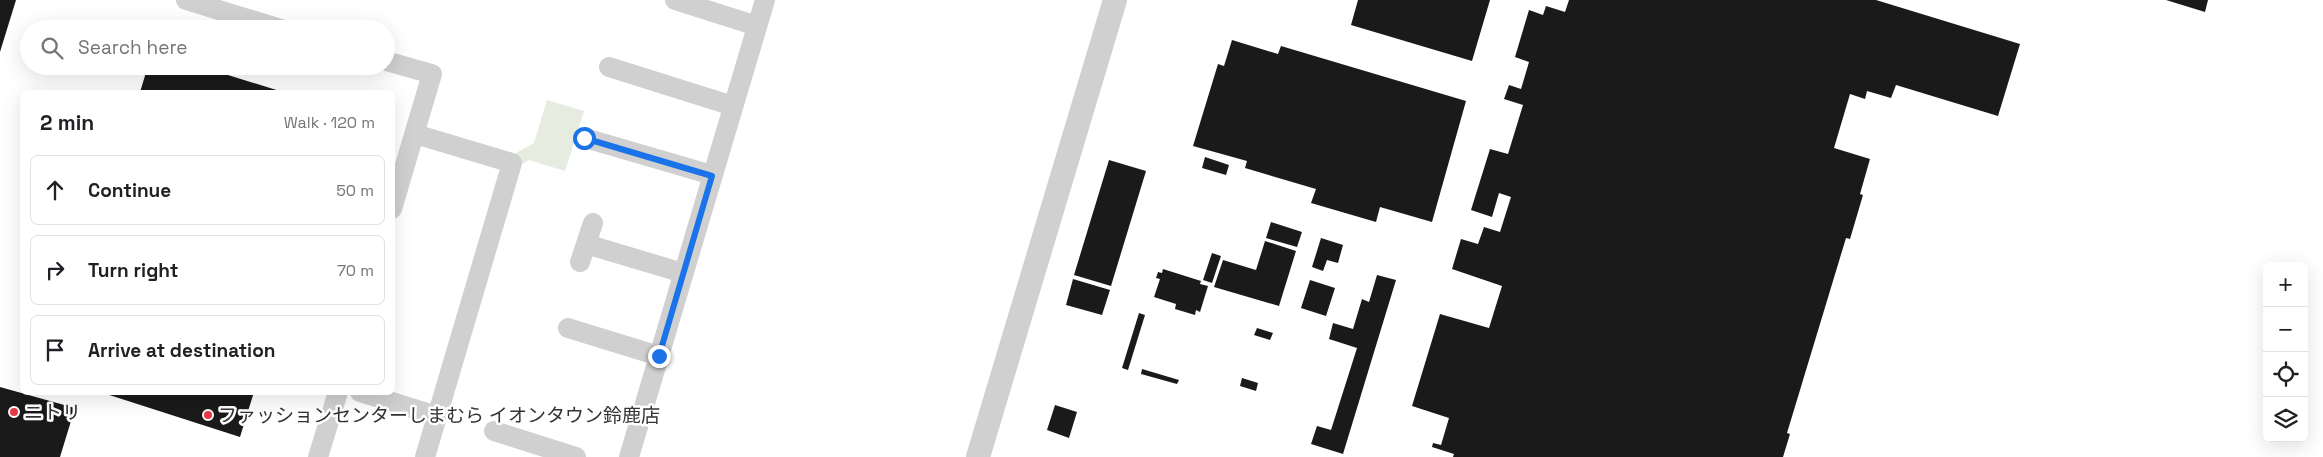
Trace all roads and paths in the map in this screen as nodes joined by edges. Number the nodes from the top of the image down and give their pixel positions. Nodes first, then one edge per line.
1 (186, 0) edge
2 (675, 0) edge
3 (765, 0) edge
4 (1115, 0) edge
5 (252, 20) edge
6 (757, 26) junction
7 (395, 64) edge
8 (609, 67) dead end
9 (733, 106) junction
10 (415, 134) junction
11 (584, 138) dead end
12 (712, 176) junction
13 (395, 199) edge
14 (593, 224) dead end
15 (683, 273) junction
16 (568, 328) dead end
17 (659, 356) junction
18 (337, 395) edge
19 (370, 395) edge
20 (437, 416) junction
21 (494, 431) dead end
22 (318, 457) edge
23 (425, 457) edge
24 (576, 457) edge
25 (630, 457) edge
26 (978, 457) edge

1 - 5 street
2 - 6 street
3 - 6 street
4 - 26 street
6 - 9 street
7 - 10 street
8 - 9 street
9 - 12 street
10 - 13 street
10 - 20 street
11 - 12 street
12 - 15 street
14 - 15 street
15 - 17 street
16 - 17 street
17 - 25 street
18 - 22 street
19 - 20 street
20 - 23 street
21 - 24 street

